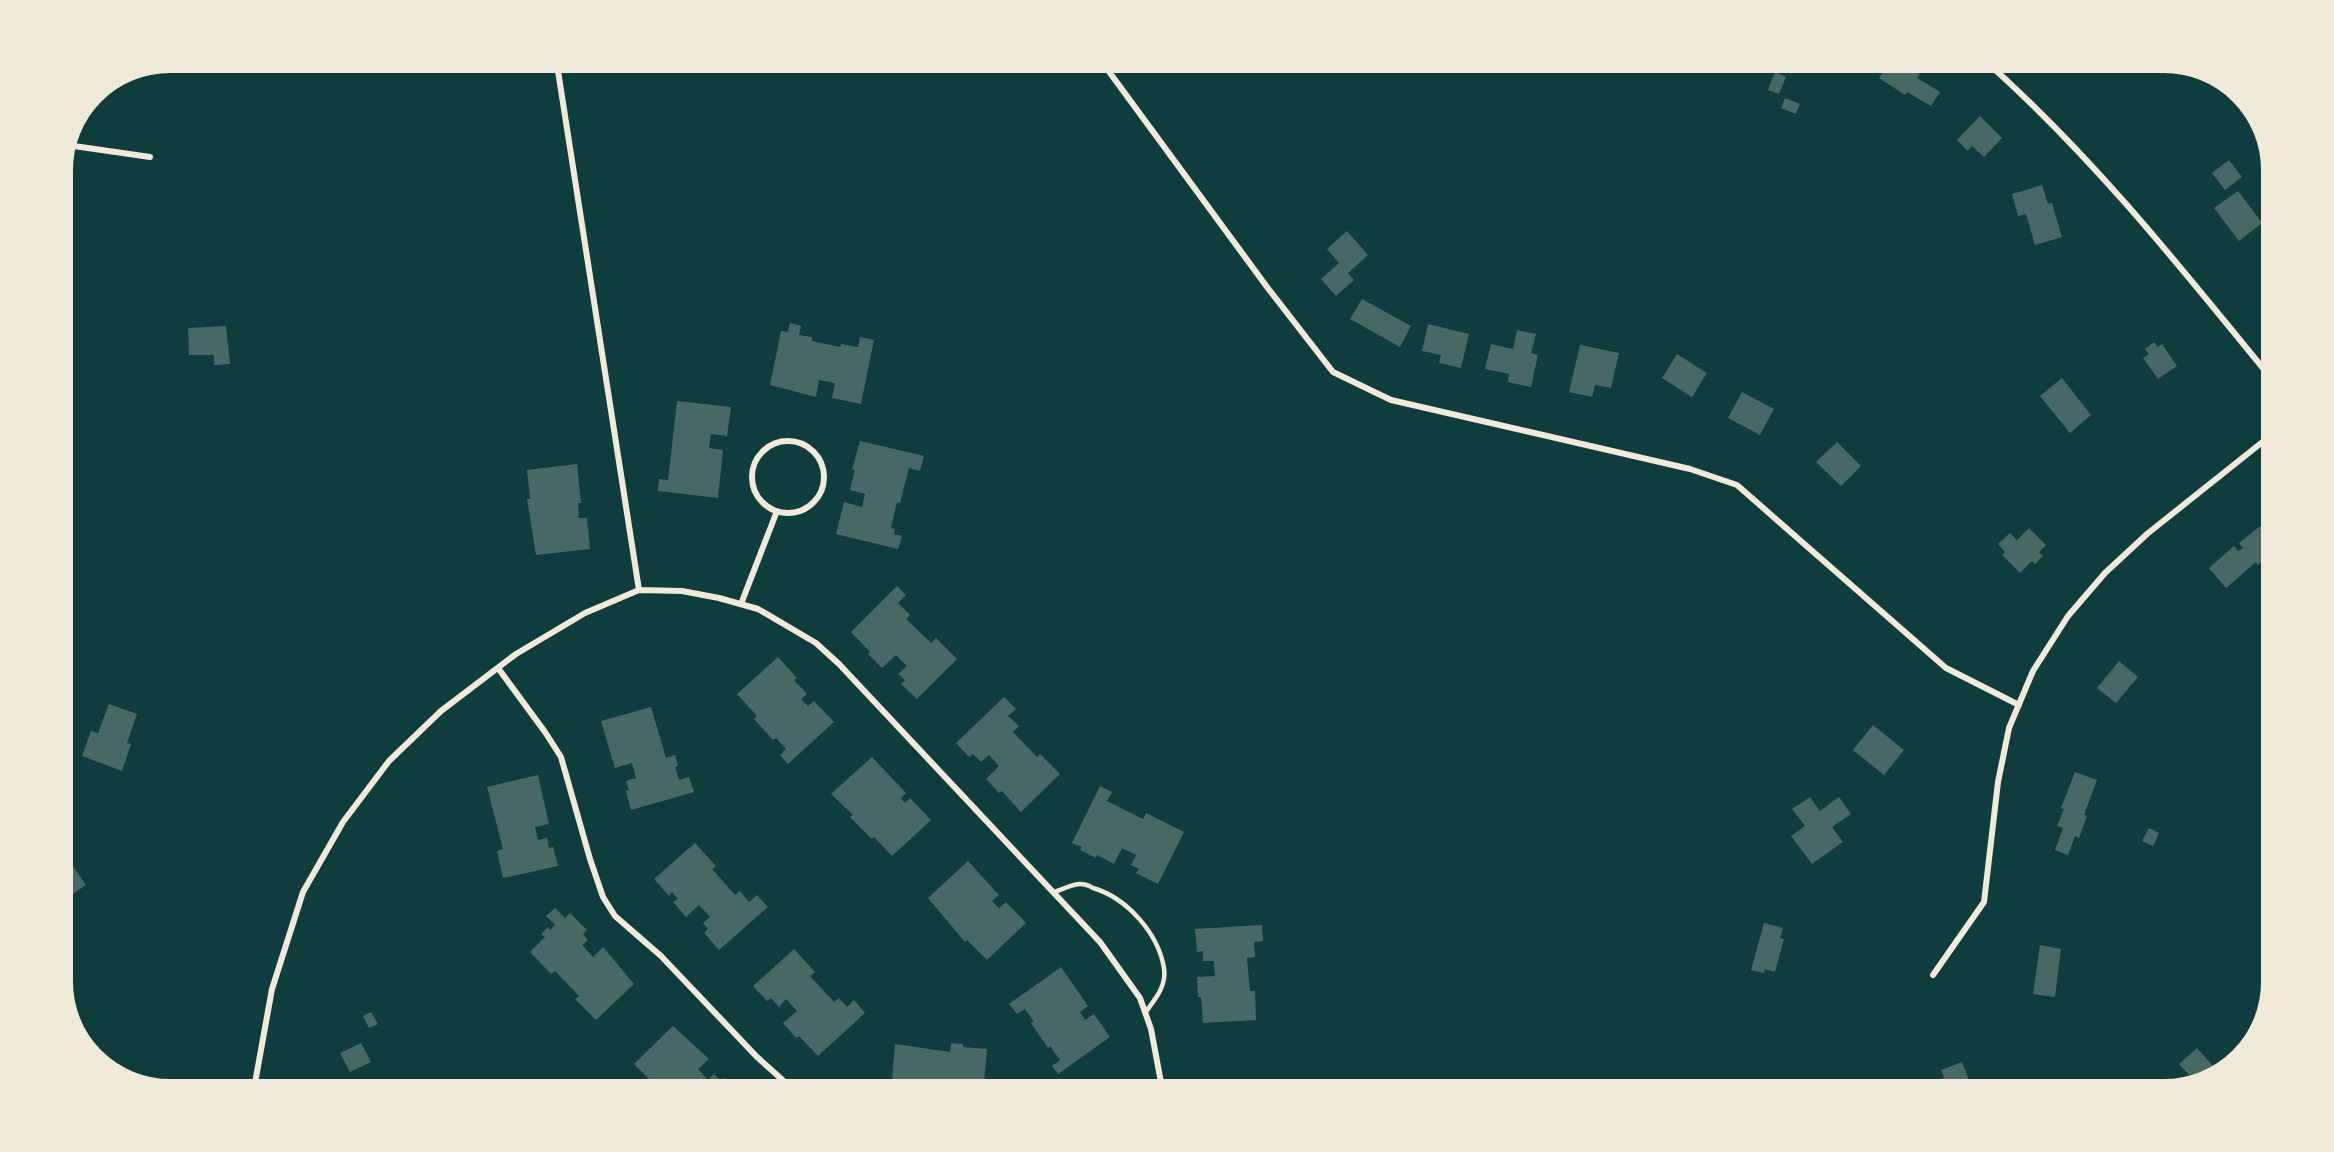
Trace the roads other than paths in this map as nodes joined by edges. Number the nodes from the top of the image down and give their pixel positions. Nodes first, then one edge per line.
1 (558, 69) edge
2 (1107, 69) edge
3 (1994, 69) edge
4 (73, 146) edge
5 (150, 157) dead end
6 (2265, 371) edge
7 (2265, 440) edge
8 (777, 511) junction
9 (639, 590) junction
10 (741, 604) junction
11 (498, 668) junction
12 (2019, 705) junction
13 (1054, 892) junction
14 (1933, 975) dead end
15 (1145, 1013) junction
16 (255, 1083) edge
17 (785, 1083) edge
18 (1160, 1083) edge

1 - 9 street
2 - 12 street
3 - 6 street
4 - 5 street
7 - 12 street
8 - 8 street
8 - 10 street
9 - 10 street
9 - 11 street
10 - 13 street
11 - 16 street
11 - 17 street
12 - 14 street
13 - 15 street
13 - 15 lane
15 - 18 street

